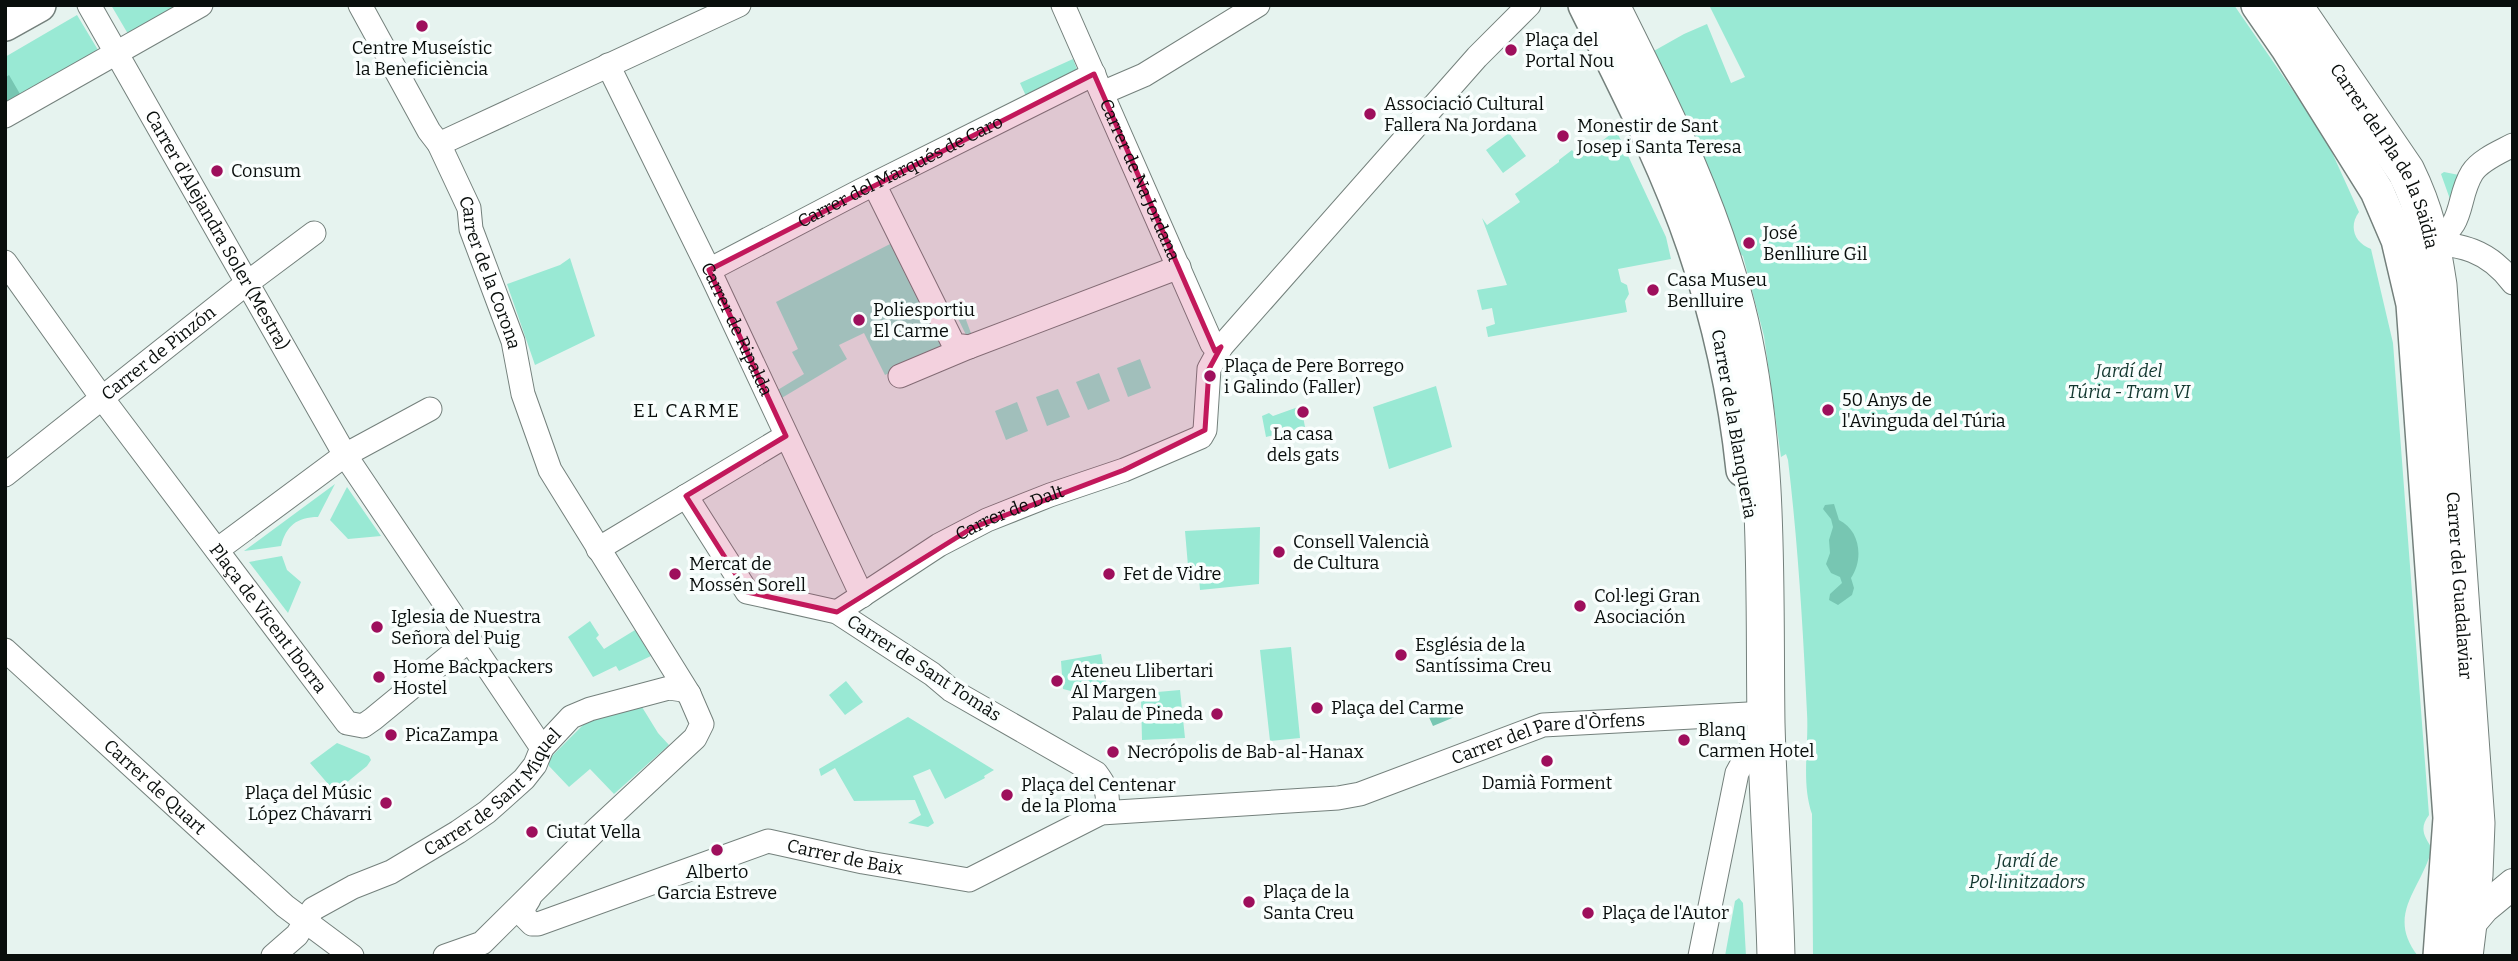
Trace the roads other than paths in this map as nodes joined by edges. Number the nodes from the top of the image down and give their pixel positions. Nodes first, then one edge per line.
1 (39, 5) edge
2 (89, 5) edge
3 (201, 5) edge
4 (360, 5) edge
5 (739, 5) edge
6 (1063, 5) edge
7 (1258, 5) edge
8 (1529, 5) edge
9 (2258, 5) edge
10 (2293, 5) edge
11 (1599, 8) edge
12 (5, 24) edge
13 (2287, 47) junction
14 (117, 54) junction
15 (608, 65) junction
16 (1098, 84) junction
17 (5, 116) edge
18 (439, 144) junction
19 (2513, 145) edge
20 (874, 184) junction
21 (314, 233) dead end
22 (2432, 242) junction
23 (5, 262) edge
24 (1179, 267) junction
25 (709, 270) junction
26 (247, 283) junction
27 (2513, 283) edge
28 (2413, 304) joint
29 (969, 347) junction
30 (1221, 347) junction
31 (900, 376) dead end
32 (102, 398) junction
33 (430, 408) dead end
34 (786, 436) junction
35 (345, 455) junction
36 (5, 475) edge
37 (686, 496) junction
38 (217, 550) junction
39 (598, 550) junction
40 (862, 596) junction
41 (837, 612) junction
42 (468, 641) junction
43 (5, 650) edge
44 (689, 694) junction
45 (1767, 717) junction
46 (542, 748) junction
47 (1101, 813) junction
48 (2513, 884) edge
49 (528, 899) junction
50 (304, 922) junction
51 (2454, 941) edge
52 (273, 956) edge
53 (352, 956) edge
54 (445, 956) edge
55 (1700, 956) edge
56 (1776, 956) edge

1 - 12 main road
2 - 14 street, Carrer d'Alejandra Soler (Mestra)
3 - 14 street
4 - 18 street, Carrer de la Corona
5 - 15 street
6 - 16 street, Carrer de Na Jordana
7 - 16 street, Carrer del Marqués de Caro
8 - 30 street
9 - 13 main road, Carrer del Pla de la Saïdia
10 - 22 main road, Carrer del Pla de la Saïdia
11 - 45 main road, Carrer de la Blanqueria
13 - 22 street, Carrer del Pla de la Saïdia
13 - 28 main road, Carrer del Pla de la Saïdia
14 - 17 street
14 - 26 street, Carrer d'Alejandra Soler (Mestra)
15 - 18 street
15 - 25 street, Carrer de Ripalda
16 - 20 street, Carrer del Marqués de Caro
16 - 24 street, Carrer de Na Jordana
18 - 39 street, Carrer de la Corona
19 - 22 street
20 - 25 street, Carrer del Marqués de Caro
20 - 29 street
21 - 26 street, Carrer de Pinzón
22 - 27 street
22 - 51 main road, Carrer del Guadalaviar
23 - 32 street
24 - 29 street
24 - 30 street, Carrer de Na Jordana
25 - 34 street, Carrer de Ripalda
26 - 32 street, Carrer de Pinzón
26 - 35 street, Carrer d'Alejandra Soler (Mestra)
28 - 51 main road, Carrer del Guadalaviar
29 - 31 street
30 - 40 street, Carrer de Dalt
32 - 36 street, Carrer de Pinzón
32 - 38 street
33 - 35 street, Plaça de Vicent Iborra
34 - 37 street
34 - 40 street, Carrer de Ripalda
35 - 38 street, Plaça de Vicent Iborra
35 - 42 street
37 - 39 street
37 - 41 street, Carrer de Sant Tomàs
38 - 42 street, Plaça de Vicent Iborra
39 - 44 street, Carrer de la Corona
40 - 41 street, Carrer de Dalt
41 - 47 street, Carrer de Sant Tomàs
42 - 46 street
43 - 50 street, Carrer de Quart
44 - 46 street, Carrer de Sant Miquel
44 - 49 street, Carrer de la Corona
45 - 47 street, Carrer del Pare d'Òrfens
45 - 55 street, Carrer de la Blanqueria
45 - 56 main road, Carrer de la Blanqueria
46 - 50 street, Carrer de Sant Miquel
47 - 49 street, Carrer de Baix
48 - 51 street
49 - 54 street
50 - 52 street, Carrer de Sant Miquel
50 - 53 street, Carrer de Quart

